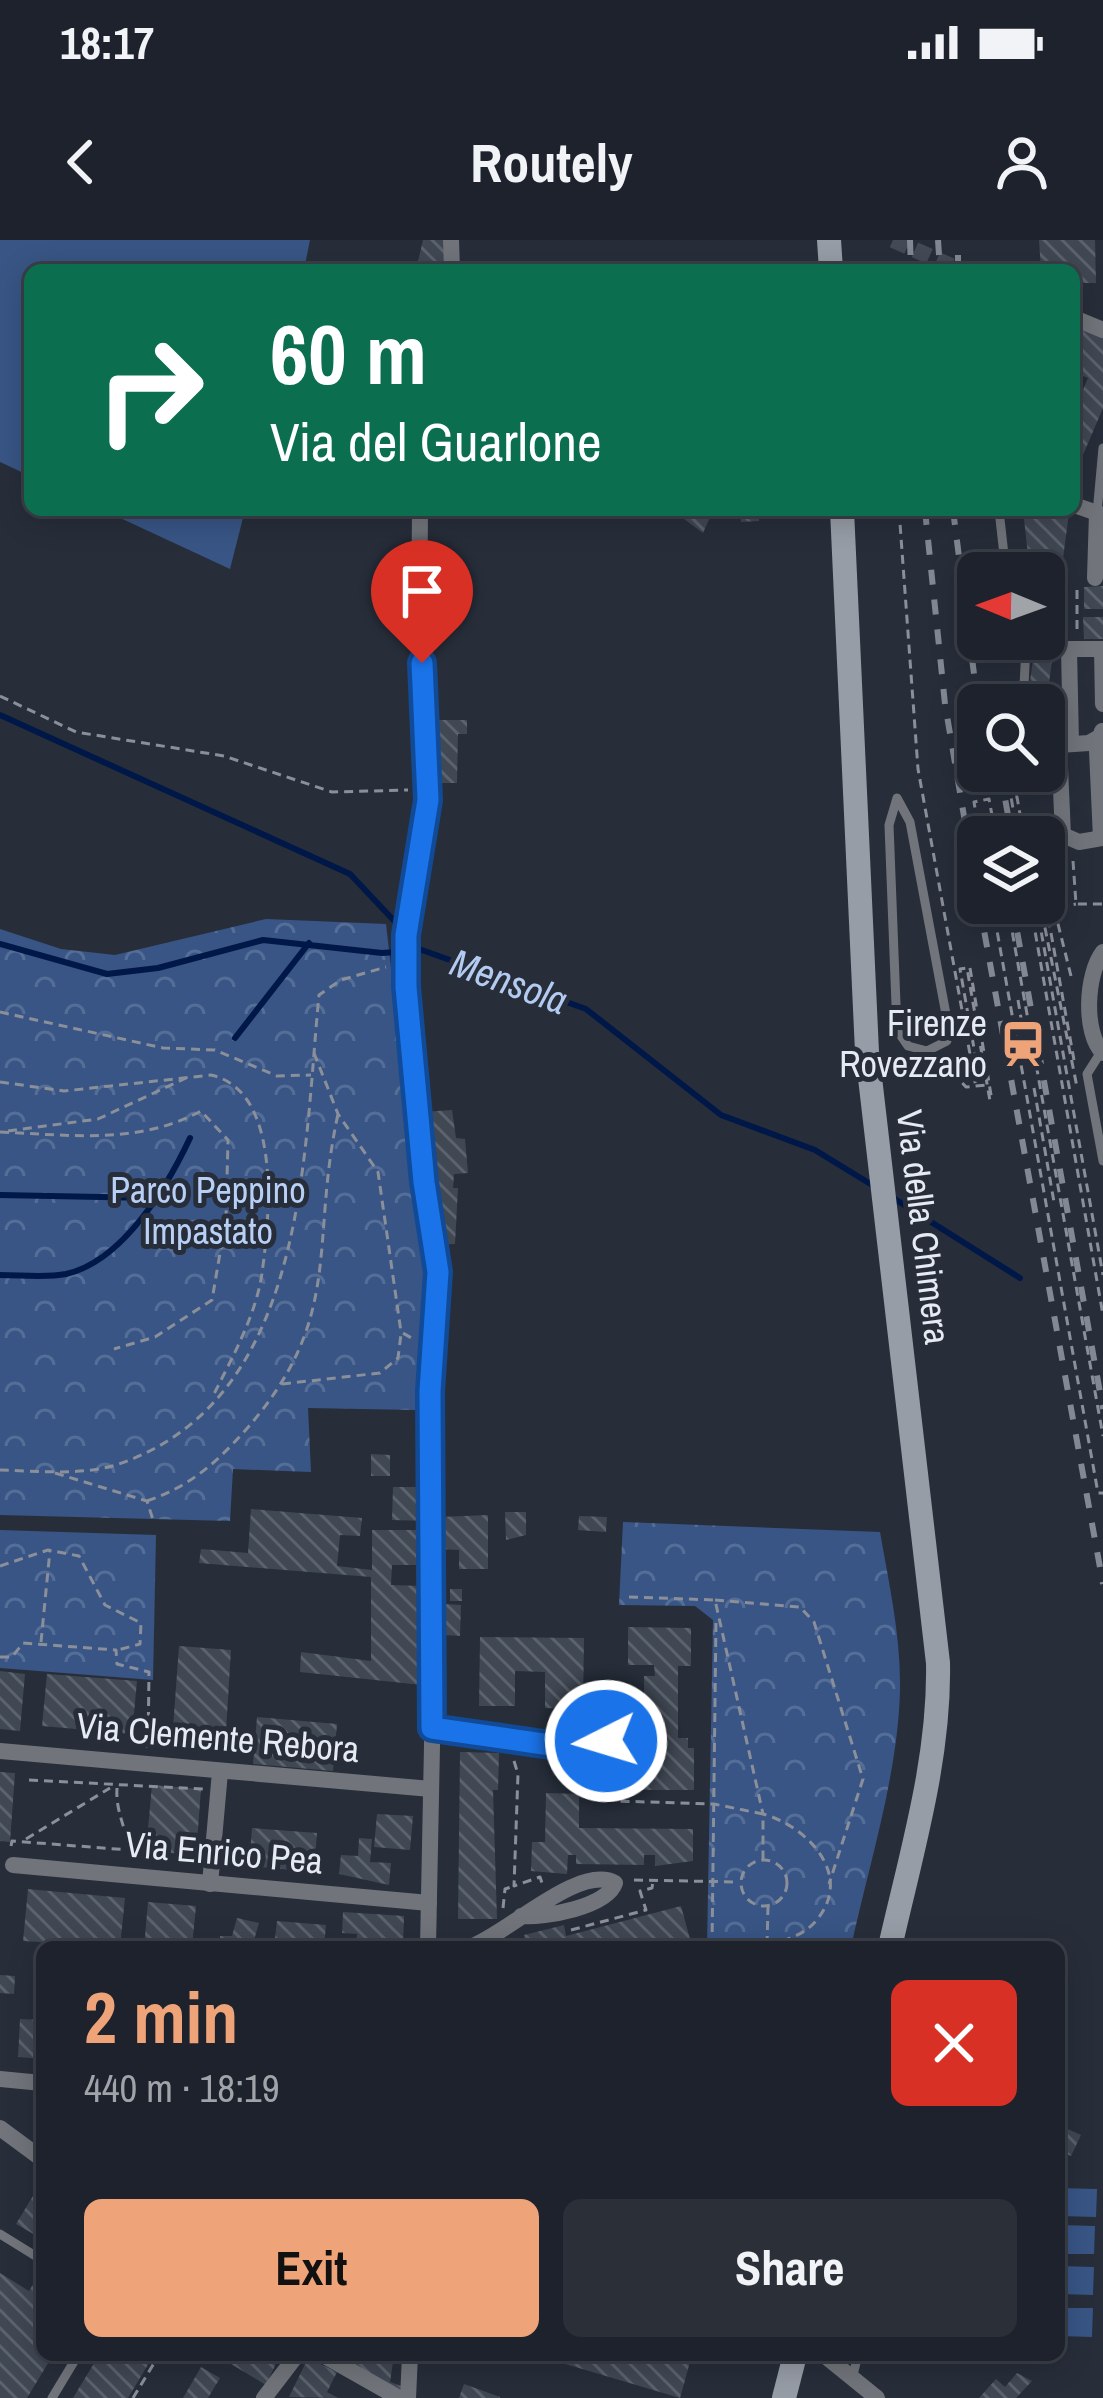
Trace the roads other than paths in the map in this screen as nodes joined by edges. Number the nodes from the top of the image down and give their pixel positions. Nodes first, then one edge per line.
1 (1103, 448) edge
2 (1100, 514) edge
3 (420, 516) edge
4 (842, 516) edge
5 (1000, 516) edge
6 (1004, 552) edge
7 (1096, 578) road end
8 (1102, 650) edge
9 (1103, 704) edge
10 (1102, 732) edge
11 (1071, 744) junction
12 (1102, 838) edge
13 (1103, 952) edge
14 (935, 1049) joint
15 (1102, 1053) edge
16 (1103, 1161) edge
17 (613, 1702) dead end
18 (432, 1728) junction
19 (0, 1751) edge
20 (220, 1772) junction
21 (431, 1789) junction
22 (13, 1865) dead end
23 (615, 1883) road end
24 (210, 1884) junction
25 (429, 1903) junction
26 (428, 1941) edge
27 (487, 1941) edge
28 (891, 1941) edge
29 (0, 2079) edge
30 (36, 2082) edge
31 (0, 2128) edge
32 (36, 2155) edge
33 (0, 2234) edge
34 (36, 2256) edge
35 (74, 2361) edge
36 (292, 2361) edge
37 (334, 2361) edge
38 (409, 2361) edge
39 (793, 2361) edge
40 (833, 2361) edge
41 (856, 2361) edge
42 (853, 2375) junction
43 (52, 2398) edge
44 (264, 2398) edge
45 (403, 2398) edge
46 (784, 2398) edge
47 (877, 2398) edge

1 - 2 lane
2 - 7 street
3 - 18 street
4 - 28 street, Via della Chimera
5 - 6 lane
8 - 9 street
8 - 11 street
10 - 11 street
10 - 12 street
11 - 12 street
13 - 15 street
14 - 14 lane
15 - 16 lane
17 - 18 street
18 - 21 street
19 - 20 street, Via Clemente Rebora
20 - 21 street, Via Clemente Rebora
20 - 24 street
21 - 25 street
22 - 24 street, Via Enrico Pea
23 - 27 street
24 - 25 street, Via Enrico Pea
25 - 26 street
29 - 30 street
31 - 32 street
33 - 34 lane
35 - 43 lane
36 - 44 street
37 - 45 street
38 - 45 street
39 - 46 street
40 - 42 street
41 - 42 lane
42 - 47 street

